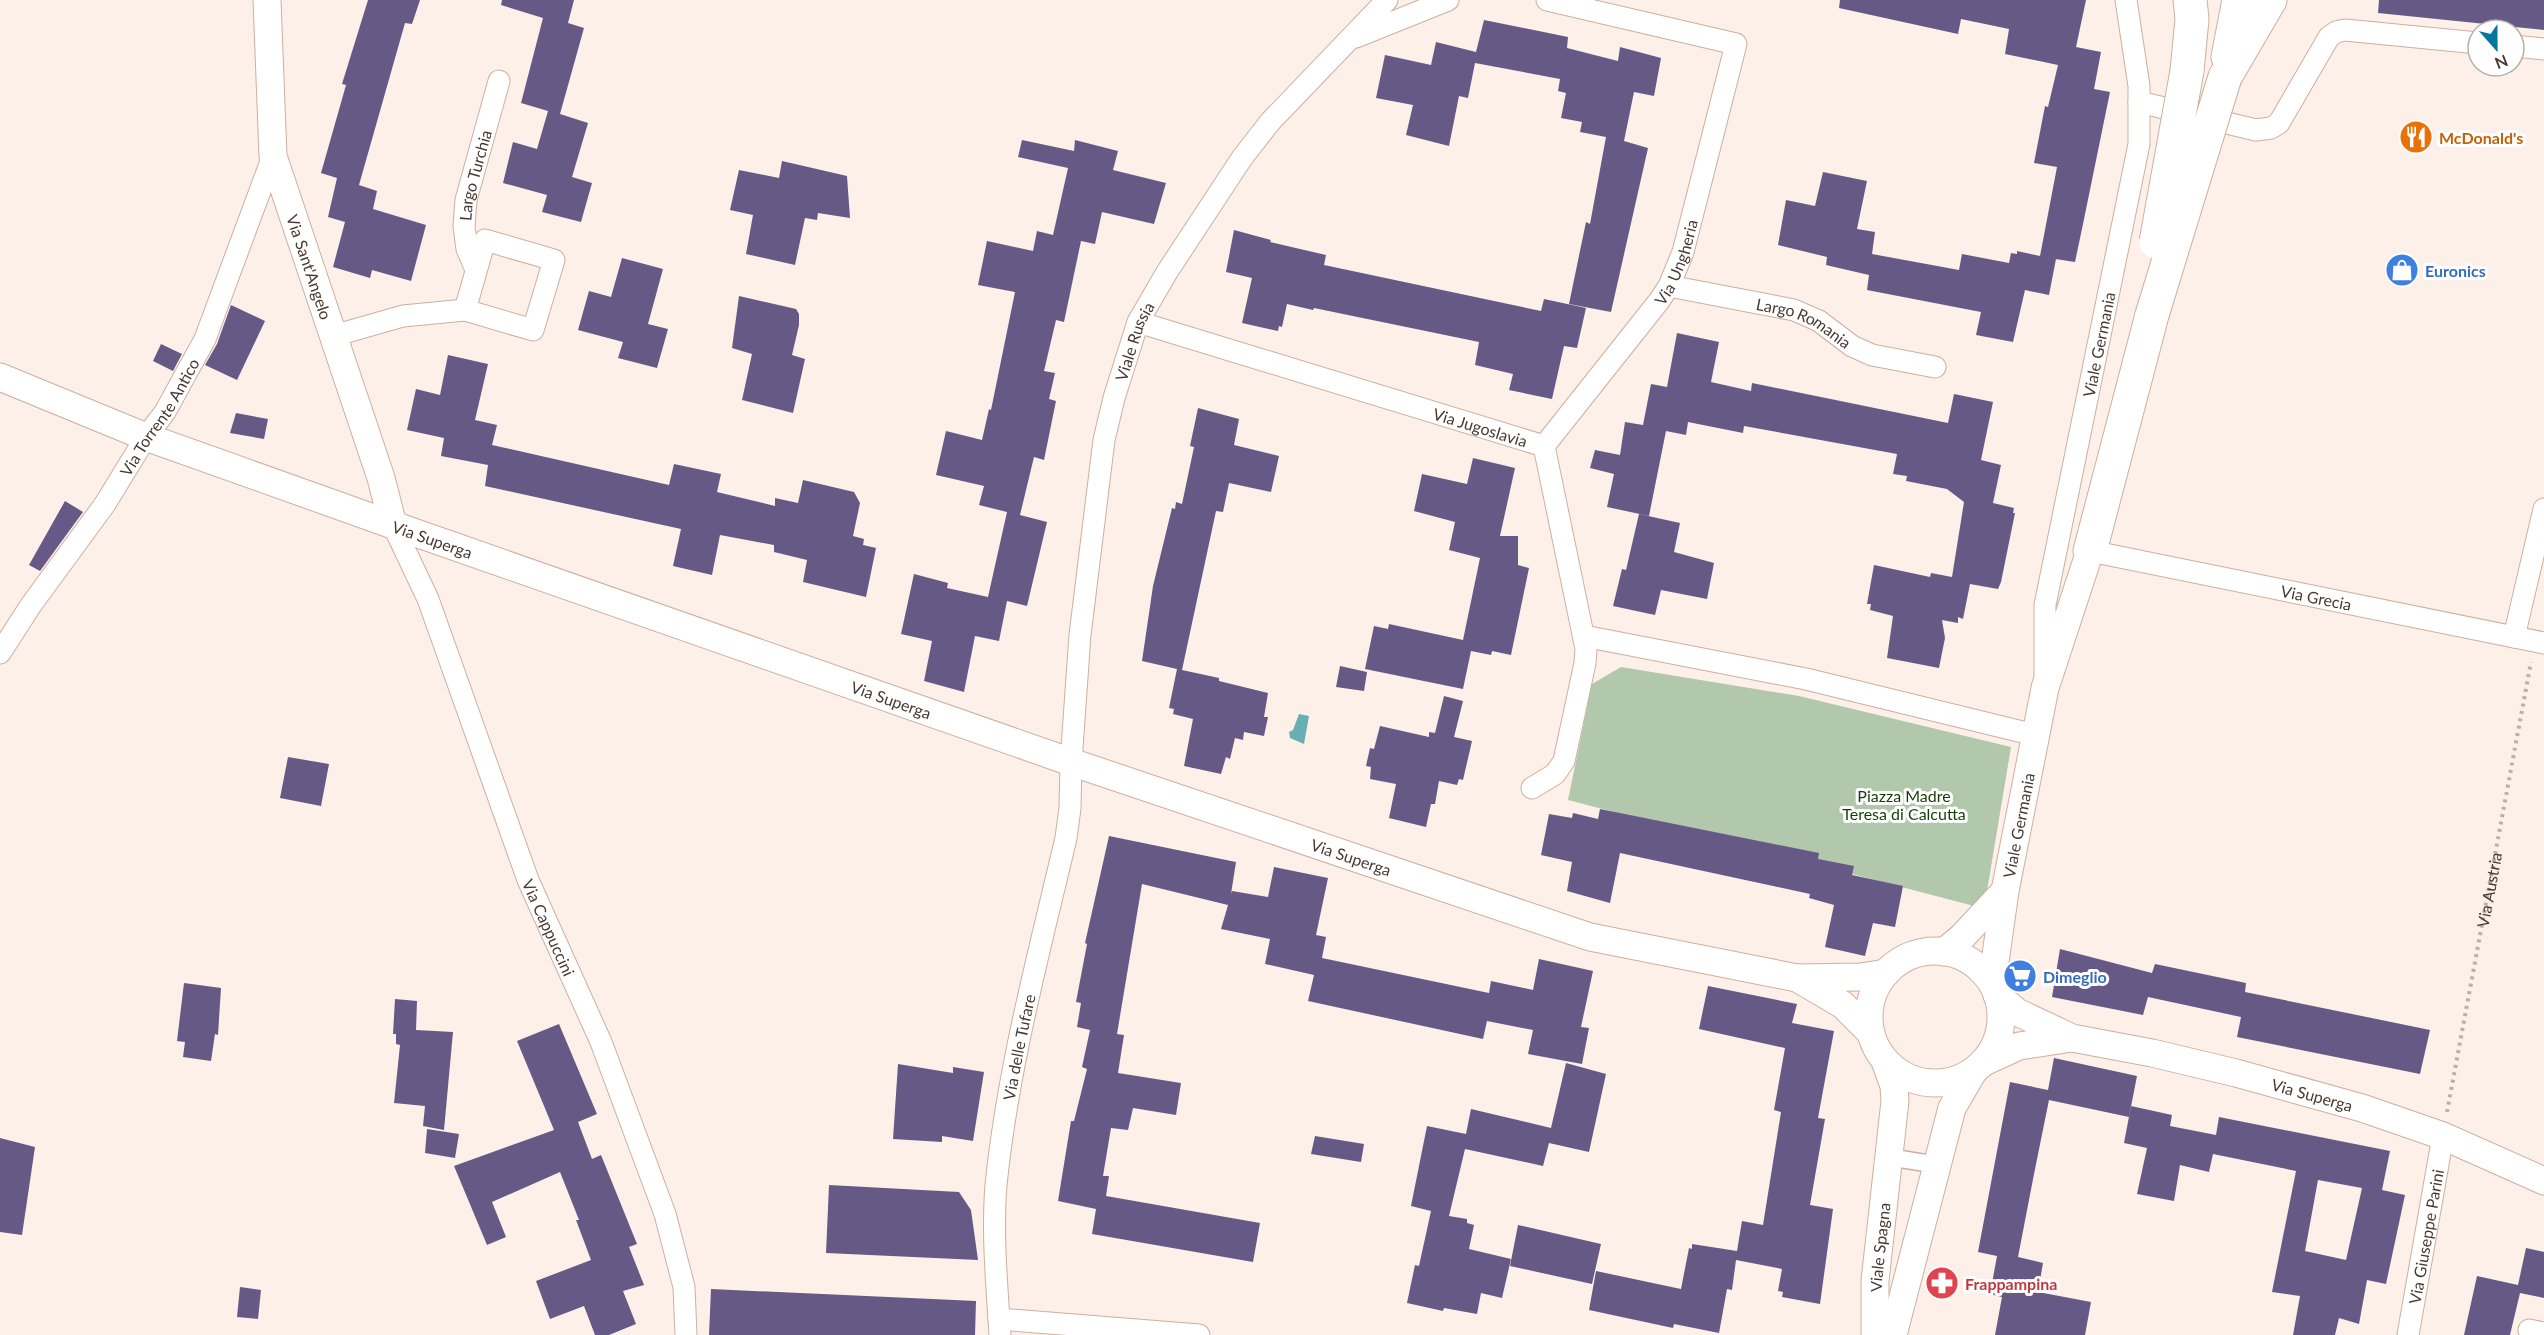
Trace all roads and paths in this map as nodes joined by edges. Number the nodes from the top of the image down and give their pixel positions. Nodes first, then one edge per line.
1 (267, 0) edge
2 (1387, 0) edge
3 (1448, 0) edge
4 (1547, 0) edge
5 (2126, 0) edge
6 (2190, 0) edge
7 (2239, 0) edge
8 (2270, 0) edge
9 (1347, 41) junction
10 (2466, 42) edge
11 (2526, 48) edge
12 (2544, 50) edge
13 (2225, 77) junction
14 (499, 81) dead end
15 (2139, 102) junction
16 (273, 156) junction
17 (476, 270) junction
18 (1669, 286) junction
19 (465, 310) junction
20 (2152, 315) junction
21 (1138, 322) junction
22 (333, 336) junction
23 (1935, 367) dead end
24 (0, 377) edge
25 (146, 437) junction
26 (1544, 446) junction
27 (2544, 509) edge
28 (393, 525) junction
29 (2090, 551) junction
30 (1584, 636) junction
31 (2514, 637) junction
32 (2539, 642) edge
33 (0, 653) edge
34 (2045, 688) junction
35 (2035, 735) junction
36 (1071, 762) junction
37 (1532, 788) dead end
38 (2005, 891) junction
39 (1944, 952) junction
40 (1886, 973) junction
41 (1797, 978) junction
42 (1995, 989) junction
43 (1871, 1033) junction
44 (2072, 1038) junction
45 (1885, 1061) junction
46 (1979, 1067) junction
47 (2443, 1136) junction
48 (1888, 1157) junction
49 (1938, 1165) junction
50 (2544, 1181) edge
51 (1000, 1327) edge
52 (686, 1335) edge
53 (1199, 1335) edge
54 (1875, 1335) edge
55 (1893, 1335) edge
56 (2409, 1335) edge

1 - 16 street, Via Sant'Angelo
2 - 9 street, Viale Russia
3 - 9 street
4 - 18 street, Via Ungheria
5 - 15 street, Viale Germania
6 - 20 highway, bridge
7 - 13 highway
8 - 13 highway
9 - 21 street, Viale Russia
10 - 15 street
11 - 12 street
13 - 20 highway, bridge
14 - 17 street, Largo Turchia
15 - 34 street, Viale Germania
16 - 22 street, Via Sant'Angelo
16 - 25 street, Via Torrente Antico
17 - 19 street, Largo Turchia
17 - 19 street, Largo Turchia
18 - 23 street, Largo Romania
18 - 26 street, Via Ungheria
19 - 22 street, Largo Turchia
20 - 29 highway
21 - 26 street, Via Jugoslavia
21 - 36 street, Viale Russia
22 - 28 street, Via Sant'Angelo
24 - 25 street, Via Superga
25 - 28 street, Via Superga
25 - 33 street, Via Torrente Antico
26 - 30 street, Via Jugoslavia
27 - 31 street
28 - 36 street, Via Superga
28 - 52 street, Via Cappuccini
29 - 31 street, Via Grecia
29 - 34 street, Viale Germania
30 - 35 street
30 - 37 street, Via Jugoslavia
31 - 32 street, Via Grecia
32 - 47 path, Via Austria
34 - 35 street, Viale Germania
35 - 38 street, Viale Germania
36 - 41 street, Via Superga
36 - 51 street, Via delle Tufare
38 - 39 street, Viale Germania
38 - 42 street, Viale Germania
39 - 40 street
39 - 42 street
40 - 41 street, Via Superga
40 - 43 street
41 - 43 street, Via Superga
42 - 44 street, Via Superga
42 - 46 street
43 - 45 street
44 - 46 street, Via Superga
44 - 47 street, Via Superga
45 - 46 street
45 - 48 street, Viale Spagna
46 - 49 street, Viale Spagna
47 - 50 street, Via Superga
47 - 56 street, Via Giuseppe Parini
48 - 49 street
48 - 54 street, Viale Spagna
49 - 55 street, Viale Spagna
51 - 53 street

